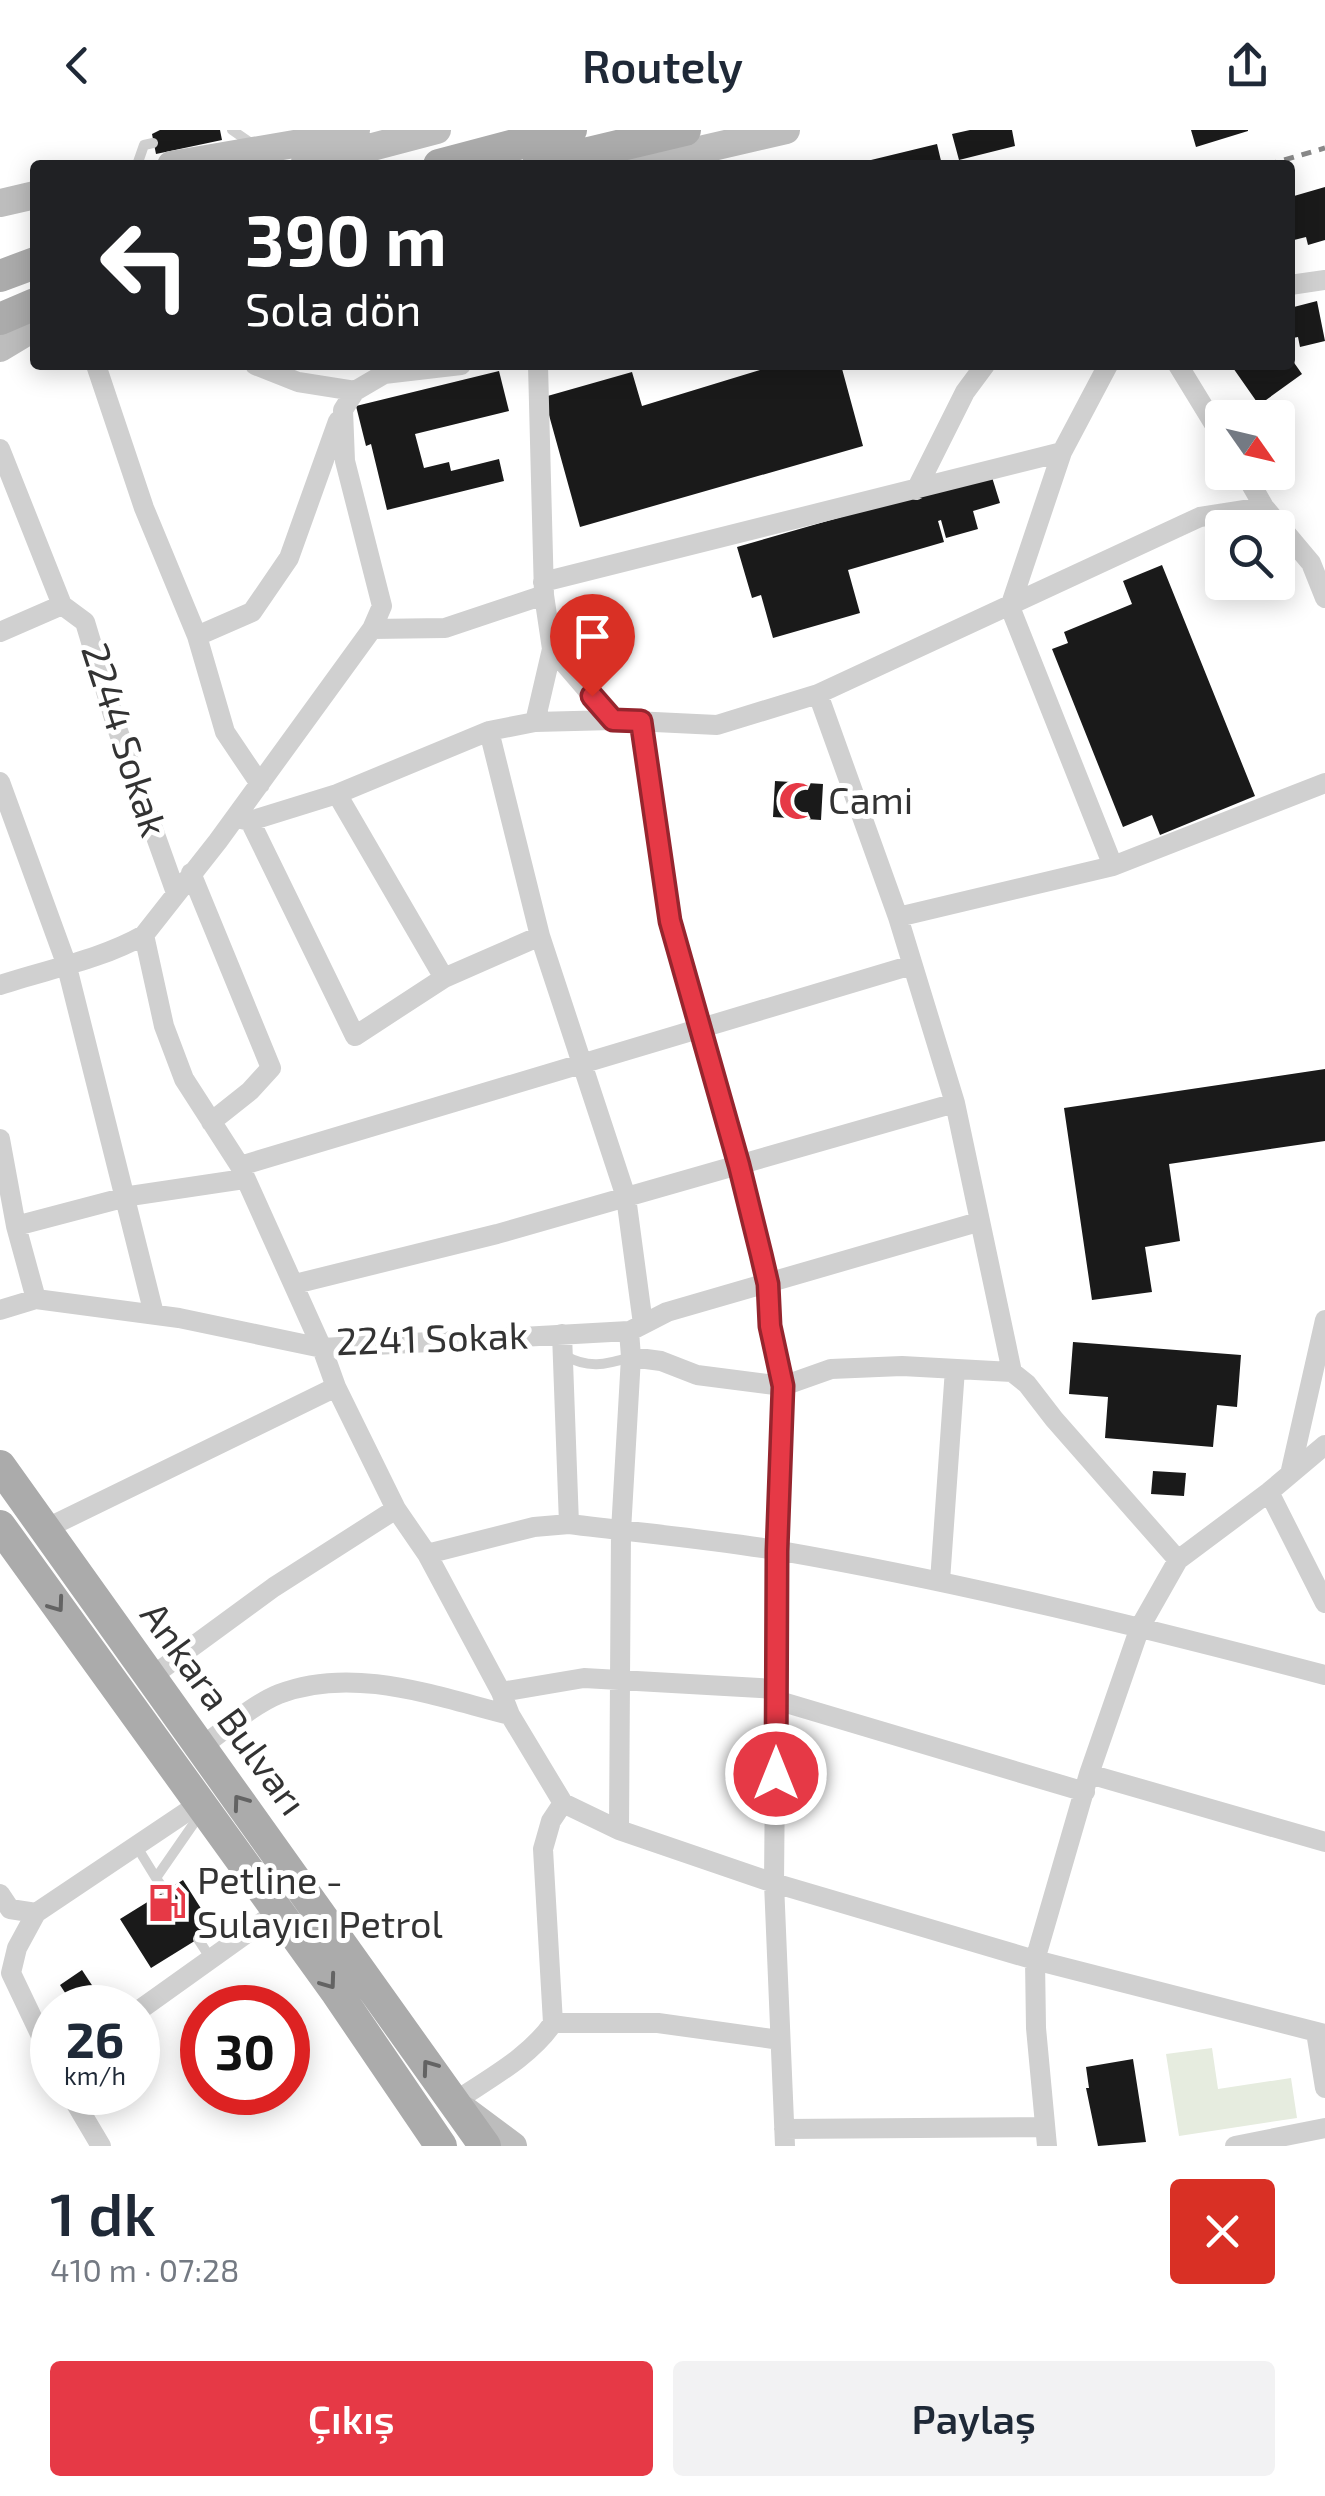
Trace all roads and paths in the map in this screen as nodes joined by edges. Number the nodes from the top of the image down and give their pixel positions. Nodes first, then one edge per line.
1 (232, 130) edge
2 (356, 130) edge
3 (437, 130) edge
4 (571, 130) edge
5 (685, 130) edge
6 (786, 130) edge
7 (309, 145) edge
8 (260, 150) junction
9 (162, 154) edge
10 (139, 160) edge
11 (458, 160) edge
12 (559, 160) edge
13 (657, 160) edge
14 (30, 196) edge
15 (0, 203) edge
16 (30, 242) edge
17 (0, 252) edge
18 (30, 265) edge
19 (0, 276) edge
20 (1325, 280) edge
21 (1295, 284) edge
22 (30, 286) edge
23 (0, 296) edge
24 (30, 306) edge
25 (0, 319) edge
26 (30, 331) edge
27 (0, 348) edge
28 (268, 370) edge
29 (419, 370) edge
30 (538, 370) edge
31 (981, 370) edge
32 (1105, 370) edge
33 (1181, 370) edge
34 (98, 371) edge
35 (355, 391) junction
36 (1205, 409) edge
37 (343, 410) junction
38 (0, 449) edge
39 (1062, 452) junction
40 (916, 490) junction
41 (1255, 490) edge
42 (1264, 506) junction
43 (543, 589) junction
44 (1325, 598) edge
45 (62, 605) junction
46 (1010, 608) junction
47 (372, 629) junction
48 (0, 632) edge
49 (198, 636) junction
50 (552, 649) junction
51 (818, 694) junction
52 (613, 720) junction
53 (641, 721) junction
54 (535, 722) junction
55 (490, 731) junction
56 (1325, 782) edge
57 (0, 783) edge
58 (260, 784) junction
59 (338, 794) junction
60 (243, 819) junction
61 (1113, 866) junction
62 (191, 873) junction
63 (176, 893) junction
64 (898, 918) junction
65 (144, 935) junction
66 (540, 936) junction
67 (66, 963) junction
68 (912, 965) junction
69 (444, 978) junction
70 (0, 985) edge
71 (699, 1028) junction
72 (583, 1065) junction
73 (954, 1104) junction
74 (210, 1122) junction
75 (0, 1139) edge
76 (739, 1165) junction
77 (242, 1173) junction
78 (626, 1197) junction
79 (123, 1198) junction
80 (978, 1222) junction
81 (16, 1226) junction
82 (296, 1284) junction
83 (768, 1284) junction
84 (36, 1299) junction
85 (0, 1310) edge
86 (154, 1314) junction
87 (1325, 1320) edge
88 (636, 1328) junction
89 (563, 1344) junction
90 (322, 1348) junction
91 (630, 1357) junction
92 (955, 1369) junction
93 (1012, 1372) junction
94 (336, 1386) junction
95 (783, 1386) junction
96 (1325, 1445) edge
97 (0, 1466) edge
98 (1291, 1470) junction
99 (1268, 1492) junction
100 (396, 1509) junction
101 (569, 1524) junction
102 (45, 1529) junction
103 (621, 1531) junction
104 (4, 1539) edge
105 (777, 1551) junction
106 (427, 1554) junction
107 (1178, 1560) junction
108 (940, 1581) junction
109 (1325, 1603) edge
110 (1140, 1627) junction
111 (1325, 1675) edge
112 (151, 1677) junction
113 (618, 1681) junction
114 (501, 1692) junction
115 (777, 1694) junction
116 (510, 1716) junction
117 (201, 1747) junction
118 (1087, 1783) junction
119 (562, 1803) junction
120 (202, 1806) junction
121 (619, 1830) junction
122 (1325, 1842) edge
123 (136, 1846) junction
124 (156, 1878) junction
125 (774, 1883) junction
126 (165, 1891) dead end
127 (0, 1894) edge
128 (278, 1911) junction
129 (36, 1914) junction
130 (198, 1939) dead end
131 (9, 1952) edge
132 (211, 1959) junction
133 (1035, 1960) junction
134 (160, 1995) edge
135 (30, 2012) edge
136 (553, 2022) junction
137 (1320, 2033) edge
138 (780, 2040) junction
139 (1325, 2088) edge
140 (454, 2102) junction
141 (82, 2115) edge
142 (1325, 2128) edge
143 (426, 2131) edge
144 (1045, 2137) edge
145 (784, 2138) edge
146 (98, 2142) edge
147 (74, 2146) edge
148 (441, 2146) edge
149 (485, 2146) edge
150 (513, 2146) edge
151 (1234, 2146) edge

1 - 8 lane
2 - 7 main road
3 - 7 main road
4 - 11 main road
5 - 12 main road
6 - 13 main road
7 - 8 main road
8 - 9 main road
9 - 10 lane
14 - 15 main road
16 - 17 main road
18 - 19 main road
20 - 21 street
22 - 23 main road
24 - 25 main road
26 - 27 main road
28 - 35 street
29 - 35 street
30 - 43 street
31 - 40 street
32 - 39 street
33 - 36 street
34 - 49 street
35 - 37 street
37 - 47 street
37 - 49 street
38 - 45 street
39 - 40 street
39 - 46 street
40 - 43 street
41 - 42 street
42 - 44 street
42 - 46 street
43 - 47 street
43 - 50 street
45 - 48 street, 2244 Sokak
45 - 63 street, 2244 Sokak
46 - 51 street
46 - 61 street
47 - 58 street
49 - 58 street
50 - 52 street
50 - 54 street
51 - 53 street
51 - 64 street
52 - 53 street
52 - 54 street
53 - 71 street
54 - 55 street
55 - 59 street
55 - 66 street
56 - 61 street
57 - 67 street
58 - 60 street
59 - 60 street
59 - 69 street
60 - 62 street
60 - 69 street
61 - 64 street
62 - 63 street
62 - 74 street
63 - 65 street
64 - 68 street
65 - 67 street
65 - 74 street, 2241 Sokak
66 - 69 street
66 - 72 street
67 - 70 street
67 - 79 street
68 - 71 street
68 - 73 street
71 - 72 street
71 - 76 street
72 - 77 street
72 - 78 street
73 - 76 street
73 - 80 street
74 - 77 street, 2241 Sokak
75 - 81 street
76 - 78 street
76 - 83 street
77 - 79 street
77 - 82 street, 2241 Sokak
78 - 82 street
78 - 88 street
79 - 81 street
79 - 86 street
80 - 83 street, 2241 Sokak
80 - 93 street
81 - 84 street
82 - 90 street, 2241 Sokak
83 - 88 street, 2241 Sokak
83 - 95 street
84 - 85 street
84 - 86 street
86 - 90 street
87 - 98 street
88 - 89 street, 2241 Sokak
88 - 91 street
89 - 90 street, 2241 Sokak
89 - 91 lane
89 - 101 street
90 - 94 street
91 - 95 street
91 - 103 street
92 - 93 street
92 - 95 street
92 - 108 street
93 - 107 street
94 - 100 street
94 - 102 street
95 - 105 street
96 - 98 street
97 - 102 main road, Ankara Bulvarı
98 - 99 street
99 - 107 street
99 - 109 street
100 - 106 street
100 - 112 street
101 - 103 street
101 - 106 street
102 - 112 main road, Ankara Bulvarı
103 - 105 street
103 - 113 street
104 -> 120 main road, Ankara Bulvarı
105 - 108 street
105 - 115 street
106 - 114 street
107 - 110 street
108 - 110 street
110 - 111 street
110 - 118 street
112 - 117 main road, Ankara Bulvarı
113 - 114 street
113 - 115 street
113 - 121 street
114 - 116 street
115 - 118 street
115 - 125 street
116 - 117 street
116 - 119 street
140 -> 117 main road, Ankara Bulvarı
118 - 122 street
118 - 133 street
119 - 121 street
119 - 136 street
120 - 123 street
120 - 124 lane
120 - 128 main road, Ankara Bulvarı
121 - 125 street
123 - 124 lane
123 - 129 street
124 - 126 lane
125 - 133 street
125 - 138 street
127 - 129 street
128 - 132 street
128 -> 143 main road, Ankara Bulvarı
129 - 131 street
130 - 132 lane
131 - 135 street
132 - 134 street
133 - 137 street
133 - 144 street
136 - 138 street
136 - 140 street
137 - 139 street
138 - 145 street
140 - 149 main road, Ankara Bulvarı
140 - 150 main road
141 - 146 street
142 - 151 street
143 - 148 main road, Ankara Bulvarı
144 - 145 street
146 - 147 street

